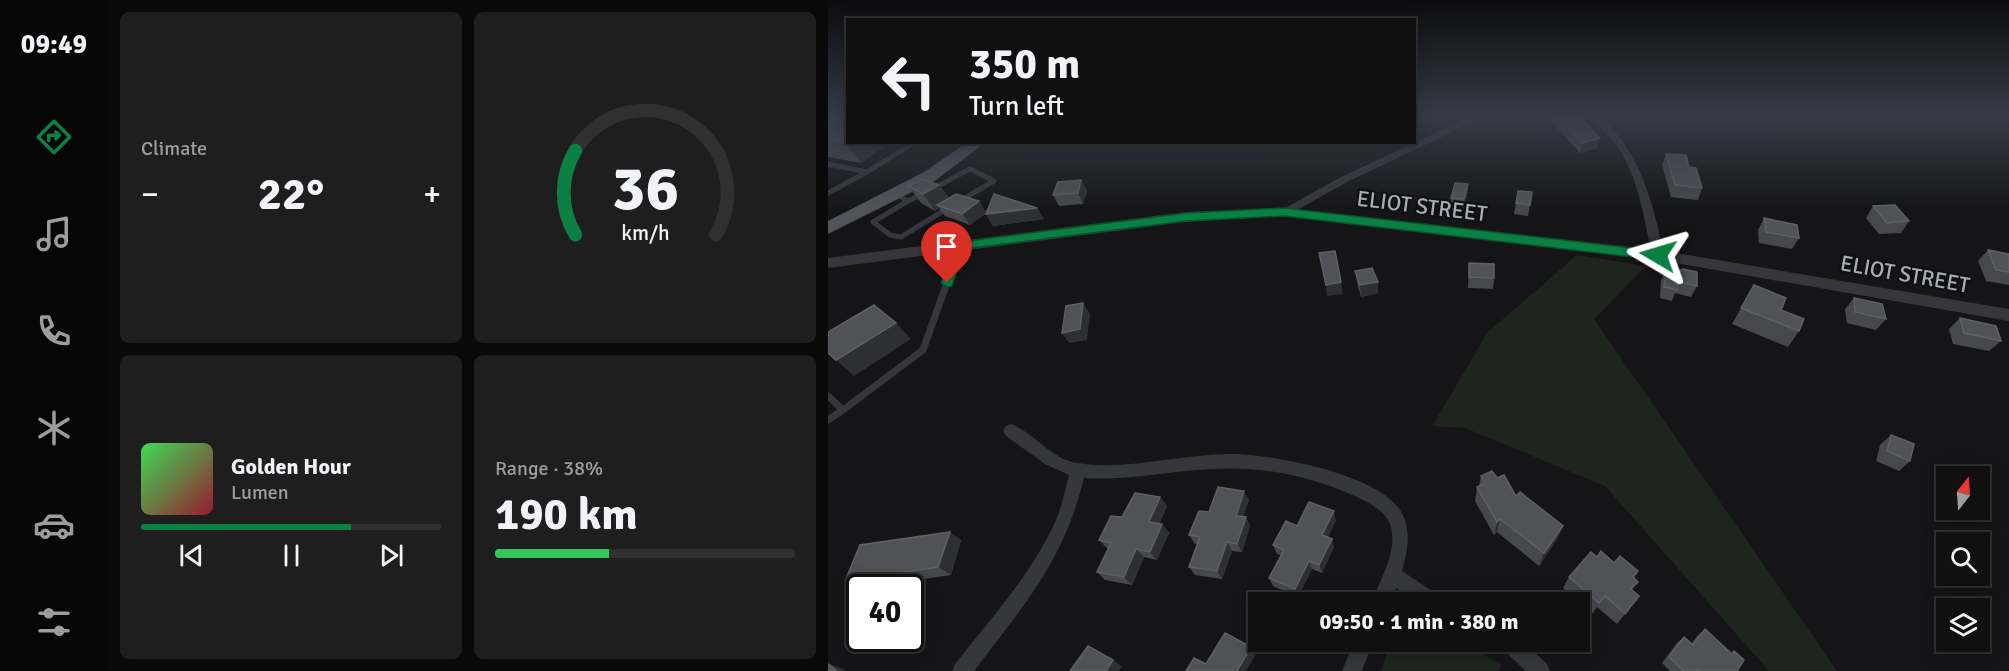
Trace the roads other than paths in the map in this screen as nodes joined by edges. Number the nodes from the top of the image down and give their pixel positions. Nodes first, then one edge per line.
1 (905, 148) edge
2 (970, 148) edge
3 (1411, 148) edge
4 (1624, 148) edge
5 (828, 164) edge
6 (867, 172) junction
7 (828, 192) edge
8 (902, 198) junction
9 (1284, 212) junction
10 (828, 228) edge
11 (900, 237) junction
12 (960, 246) junction
13 (903, 254) junction
14 (1658, 255) junction
15 (828, 263) edge
16 (2009, 315) edge
17 (828, 396) edge
18 (843, 410) junction
19 (828, 420) edge
20 (1011, 431) dead end
21 (1078, 470) junction
22 (1392, 575) junction
23 (1385, 592) edge
24 (1418, 592) edge
25 (1360, 652) edge
26 (1520, 652) edge
27 (962, 671) edge
28 (1352, 671) edge
29 (1540, 671) edge

1 - 6 lane
2 - 8 main road
3 - 9 street
4 - 14 street
5 - 6 lane
6 - 7 lane
8 - 10 main road
8 - 11 lane
8 - 11 lane
9 - 12 street, ELIOT STREET
9 - 14 street, ELIOT STREET
11 - 13 lane
12 - 13 street, ELIOT STREET
12 - 18 lane
13 - 15 street, ELIOT STREET
14 - 16 street, ELIOT STREET
17 - 18 lane
18 - 19 lane
20 - 21 street
21 - 22 street
21 - 27 street
22 - 23 street
22 - 24 street
25 - 28 street
26 - 29 street

